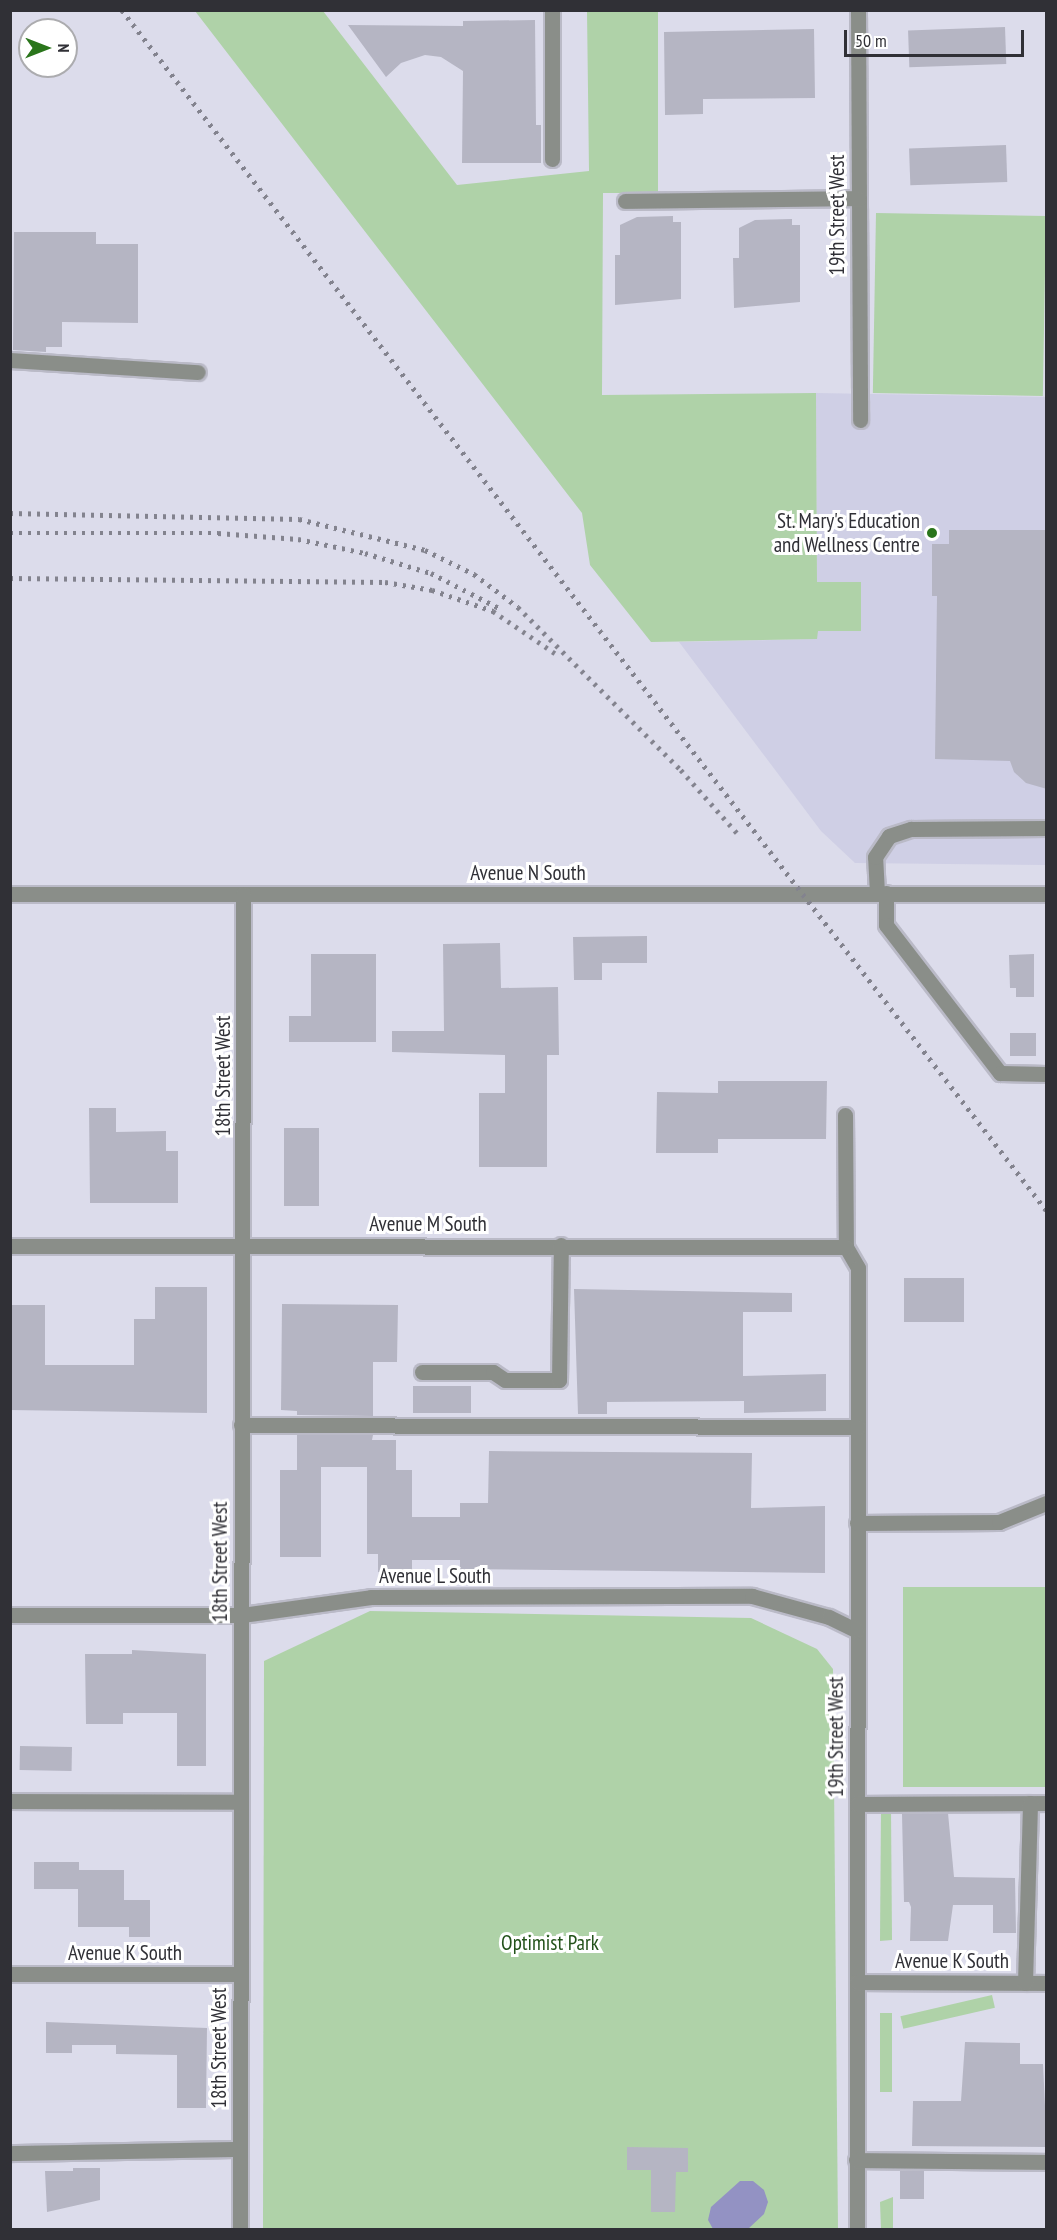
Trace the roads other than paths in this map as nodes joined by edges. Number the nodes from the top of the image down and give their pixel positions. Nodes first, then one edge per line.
1 (552, 10) edge
2 (858, 10) edge
3 (552, 159) dead end
4 (858, 198) junction
5 (625, 201) dead end
6 (10, 360) edge
7 (198, 372) dead end
8 (860, 420) dead end
9 (1047, 828) edge
10 (882, 893) junction
11 (10, 894) edge
12 (243, 894) junction
13 (1047, 894) edge
14 (1047, 1074) edge
15 (845, 1115) dead end
16 (561, 1245) junction
17 (10, 1246) edge
18 (245, 1246) junction
19 (846, 1247) junction
20 (422, 1372) dead end
21 (241, 1425) junction
22 (858, 1427) junction
23 (1047, 1503) edge
24 (857, 1523) junction
25 (10, 1615) edge
26 (242, 1615) junction
27 (856, 1630) junction
28 (10, 1801) edge
29 (241, 1802) junction
30 (1030, 1803) junction
31 (1047, 1803) edge
32 (857, 1804) junction
33 (10, 1974) edge
34 (240, 1974) junction
35 (857, 1982) junction
36 (1025, 1983) junction
37 (1047, 1983) edge
38 (240, 2149) junction
39 (10, 2153) edge
40 (856, 2160) junction
41 (1047, 2162) edge
42 (240, 2229) edge
43 (857, 2229) edge

1 - 3 street
2 - 4 street, 19th Street West
4 - 5 street
4 - 8 street, 19th Street West
6 - 7 street
9 - 10 street
10 - 12 street, Avenue N South
10 - 13 street, Avenue N South
10 - 14 street
11 - 12 street, Avenue N South
12 - 18 street, 18th Street West
15 - 19 street
16 - 18 street, Avenue M South
16 - 19 street, Avenue M South
16 - 20 street
17 - 18 street, Avenue M South
18 - 21 street, 18th Street West
19 - 22 street, 19th Street West
21 - 22 street
21 - 26 street, 18th Street West
22 - 24 street, 19th Street West
23 - 24 street
24 - 27 street, 19th Street West
25 - 26 street, Avenue L South
26 - 27 street, Avenue L South
26 - 29 street, 18th Street West
27 - 32 street, 19th Street West
28 - 29 street
29 - 34 street, 18th Street West
30 - 31 street
30 - 32 street
30 - 36 street
32 - 35 street, 19th Street West
33 - 34 street, Avenue K South
34 - 38 street, 18th Street West
35 - 36 street, Avenue K South
35 - 40 street, 19th Street West
36 - 37 street, Avenue K South
38 - 39 street
38 - 42 street, 18th Street West
40 - 41 street
40 - 43 street, 19th Street West

